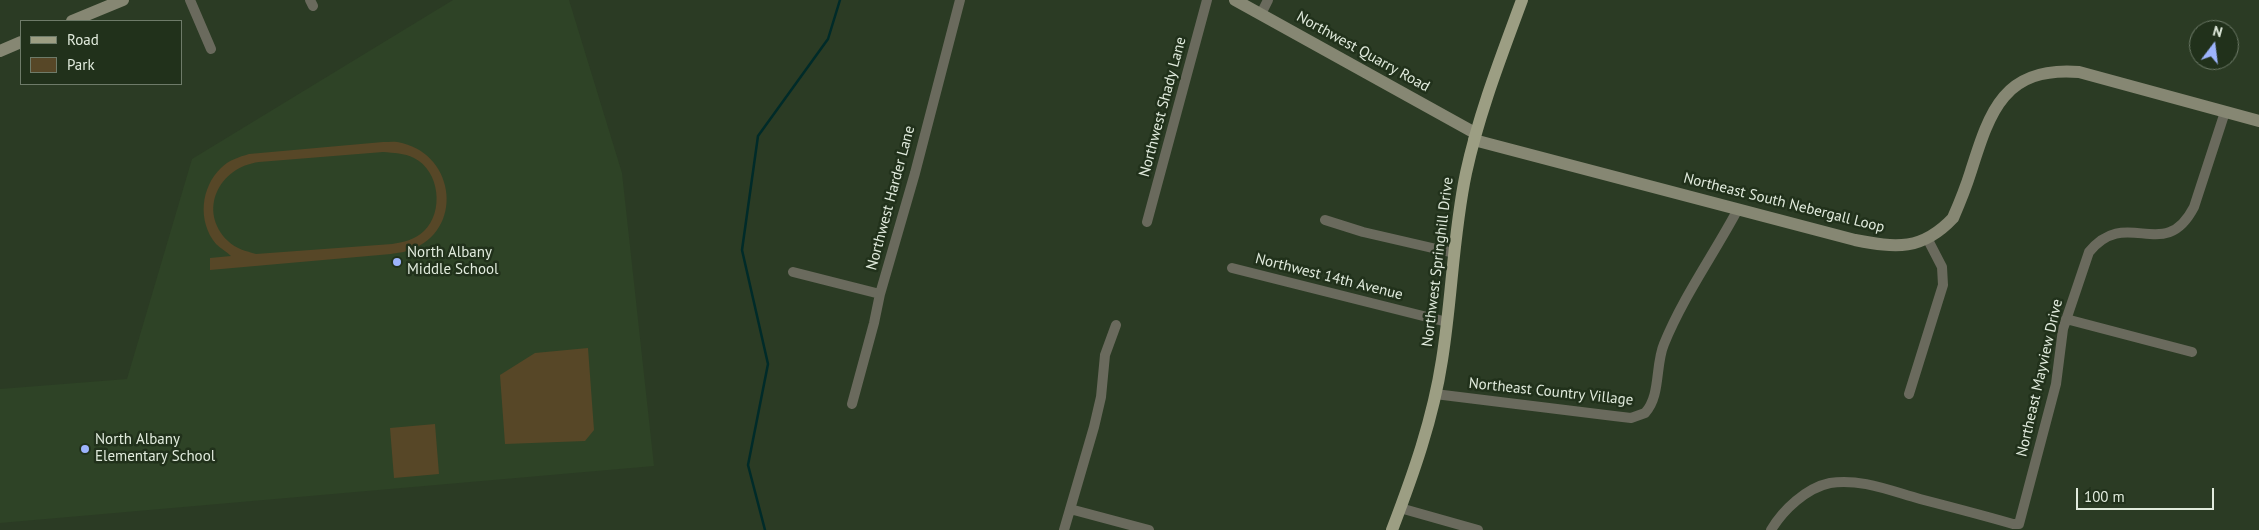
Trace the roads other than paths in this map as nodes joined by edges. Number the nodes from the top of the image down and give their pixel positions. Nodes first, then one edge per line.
1 (123, 0) edge
2 (190, 0) edge
3 (960, 0) edge
4 (1207, 0) edge
5 (1235, 0) edge
6 (1268, 0) edge
7 (1522, 0) edge
8 (1261, 14) junction
9 (74, 20) edge
10 (20, 42) edge
11 (211, 49) dead end
12 (0, 51) edge
13 (2225, 112) junction
14 (2259, 121) edge
15 (1475, 136) junction
16 (1738, 209) junction
17 (1325, 220) dead end
18 (1147, 222) dead end
19 (1927, 238) junction
20 (1454, 253) junction
21 (1232, 268) dead end
22 (793, 272) dead end
23 (880, 294) junction
24 (2066, 320) junction
25 (1447, 322) junction
26 (1116, 325) dead end
27 (2192, 352) dead end
28 (1436, 394) junction
29 (1909, 394) dead end
30 (852, 404) dead end
31 (1400, 508) junction
32 (1070, 509) junction
33 (1064, 530) edge
34 (1145, 530) edge
35 (1392, 530) edge
36 (1478, 530) edge
37 (1771, 530) edge

1 - 9 street
2 - 11 street
3 - 23 street, Northwest Harder Lane
4 - 18 street, Northwest Shady Lane
5 - 8 street, Northwest Quarry Road
6 - 8 street
7 - 15 main road, Northwest Springhill Drive
8 - 15 street, Northwest Quarry Road
10 - 12 street
13 - 14 street, Northeast South Nebergall Loop
13 - 19 street, Northeast South Nebergall Loop
13 - 24 street, Northeast Mayview Drive
15 - 16 street, Northeast South Nebergall Loop
15 - 20 main road, Northwest Springhill Drive
16 - 19 street, Northeast South Nebergall Loop
16 - 28 street, Northeast Country Village
17 - 20 street
19 - 29 street
20 - 25 main road, Northwest Springhill Drive
21 - 25 street, Northwest 14th Avenue
22 - 23 street
23 - 30 street, Northwest Harder Lane
24 - 27 street
24 - 37 street, Northeast Mayview Drive
25 - 28 main road, Northwest Springhill Drive
26 - 32 street
28 - 31 main road, Northwest Springhill Drive
31 - 35 main road, Northwest Springhill Drive
31 - 36 street
32 - 33 street
32 - 34 street

